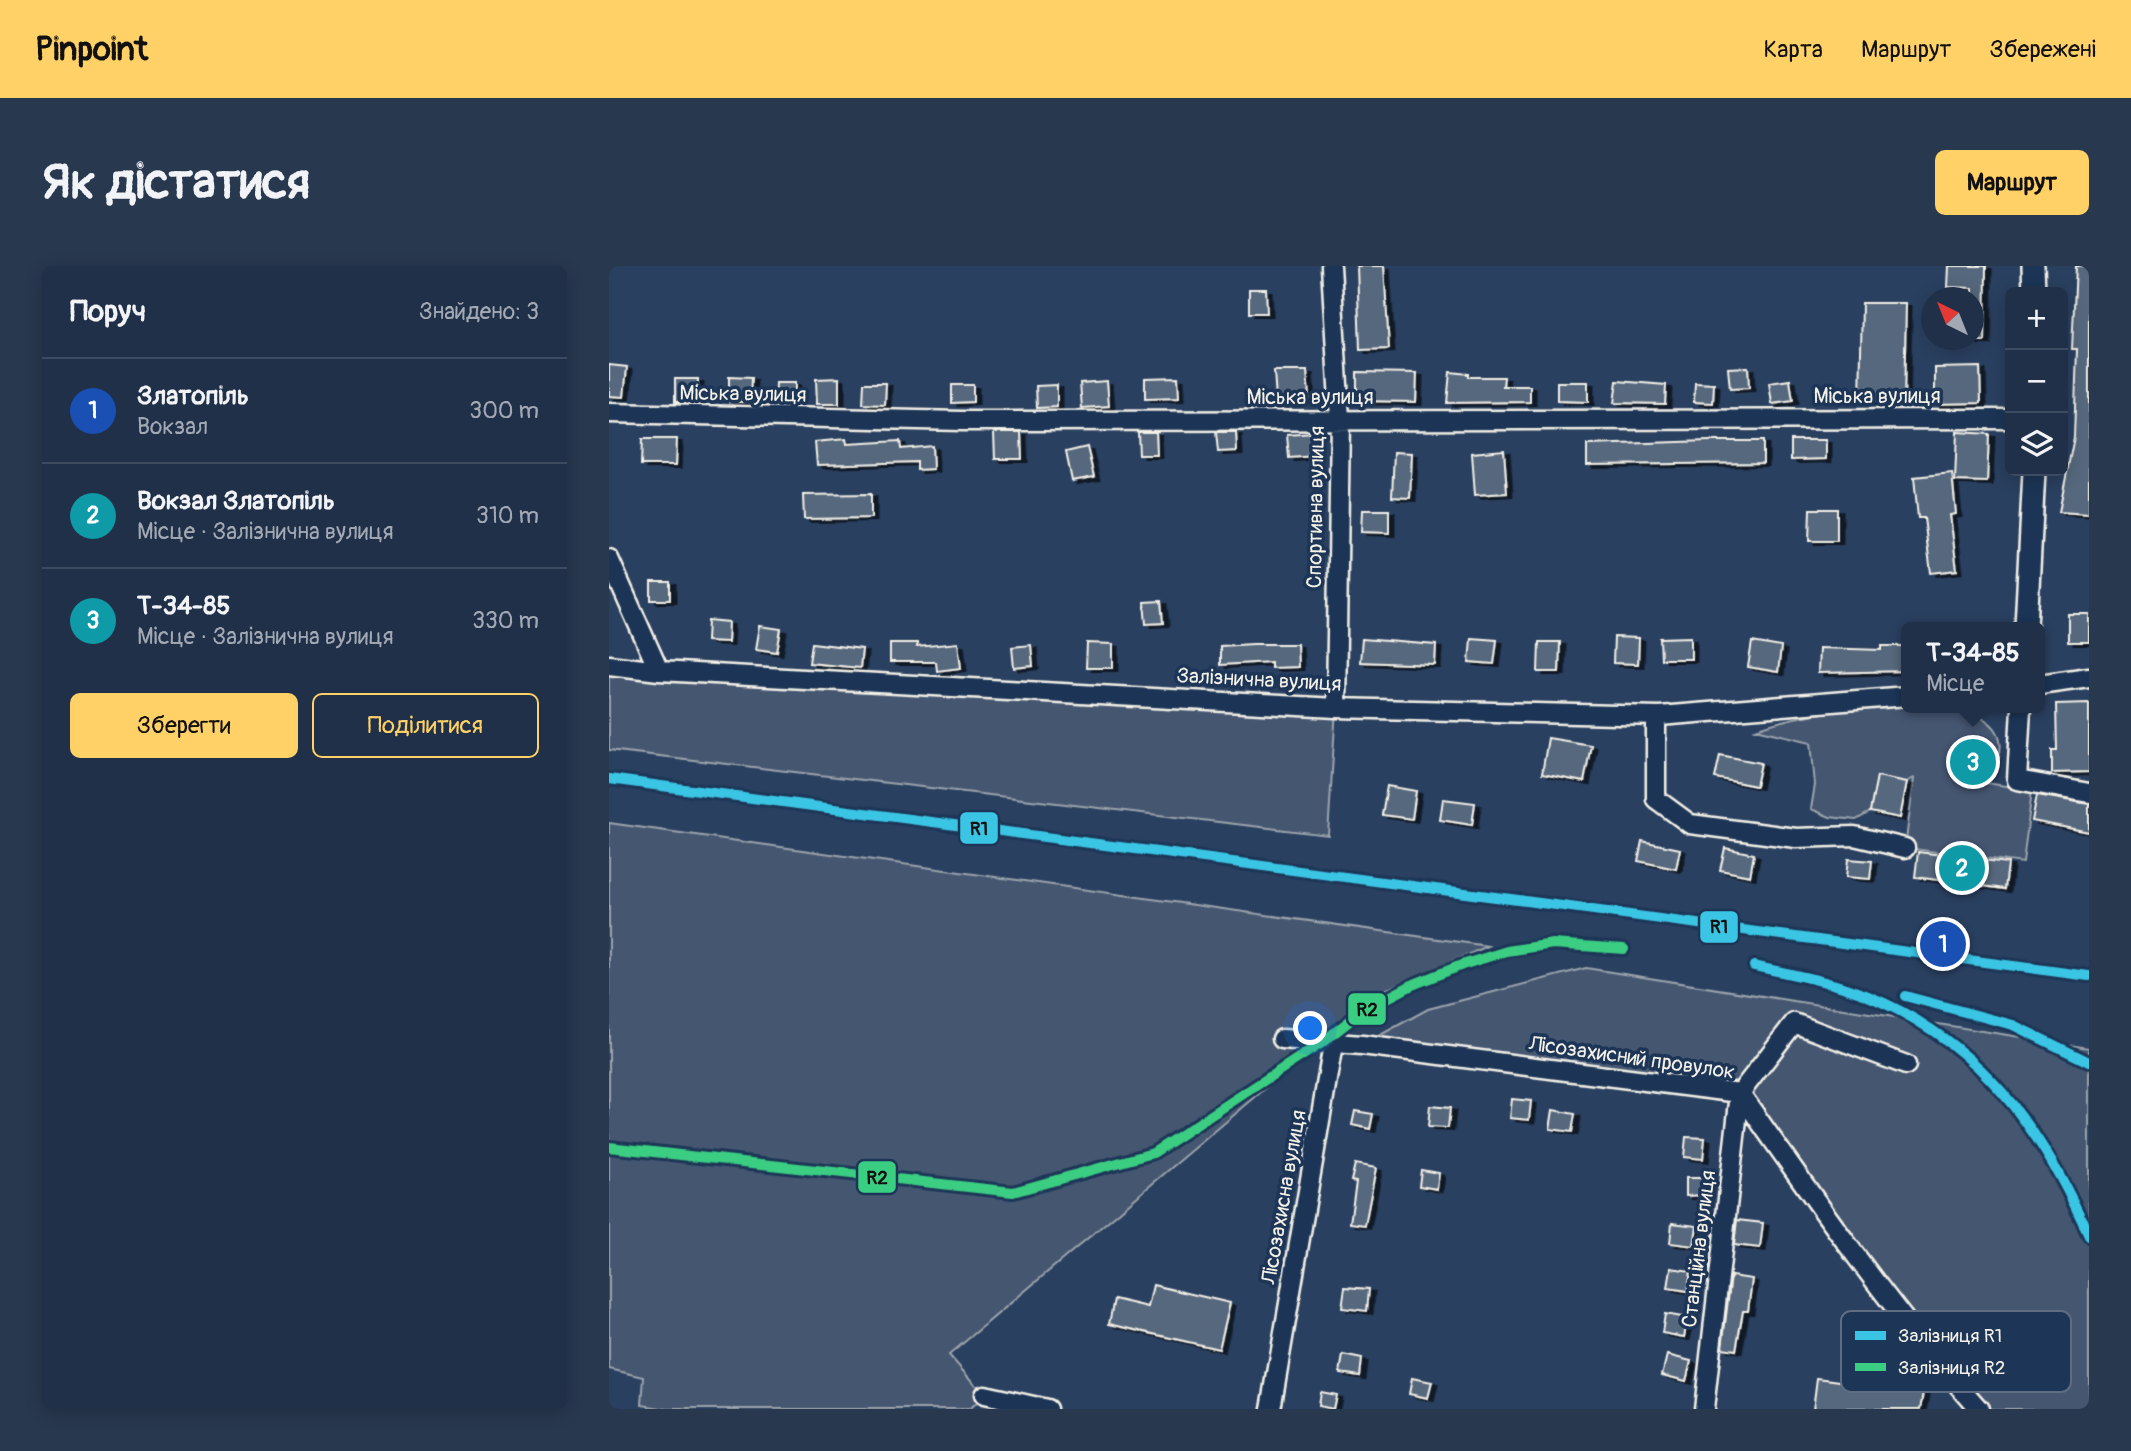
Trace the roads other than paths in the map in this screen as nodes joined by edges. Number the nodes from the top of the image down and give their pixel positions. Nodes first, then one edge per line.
1 (1331, 266) edge
2 (2033, 266) edge
3 (2034, 287) edge
4 (609, 413) edge
5 (1340, 419) junction
6 (2005, 419) edge
7 (2034, 476) edge
8 (609, 559) edge
9 (2026, 622) edge
10 (609, 665) edge
11 (659, 671) junction
12 (2089, 677) edge
13 (2045, 683) edge
14 (1901, 696) edge
15 (1336, 708) junction
16 (2021, 713) edge
17 (1656, 716) junction
18 (2089, 793) edge
19 (1905, 848) dead end
20 (1282, 1039) dead end
21 (1333, 1044) junction
22 (1906, 1065) dead end
23 (1740, 1093) junction
24 (1898, 1311) edge
25 (1964, 1392) edge
26 (984, 1395) dead end
27 (1047, 1409) edge
28 (1271, 1409) edge
29 (1704, 1409) edge
30 (1979, 1409) edge

1 - 5 street, Спортивна вулиця
2 - 3 street
4 - 5 street, Міська вулиця
5 - 6 street, Міська вулиця
5 - 15 street, Спортивна вулиця
7 - 9 street
8 - 11 street
10 - 11 street, Залізнична вулиця
11 - 15 street, Залізнична вулиця
12 - 13 street
14 - 17 street, Залізнична вулиця
15 - 17 street, Залізнична вулиця
16 - 18 street
17 - 19 street
20 - 21 street
21 - 23 street, Лісозахисний провулок
21 - 28 street, Лісозахисна вулиця
22 - 23 street
23 - 24 street, Лісозахисний провулок
23 - 29 street, Станційна вулиця
25 - 30 street, Лісозахисний провулок
26 - 27 street

